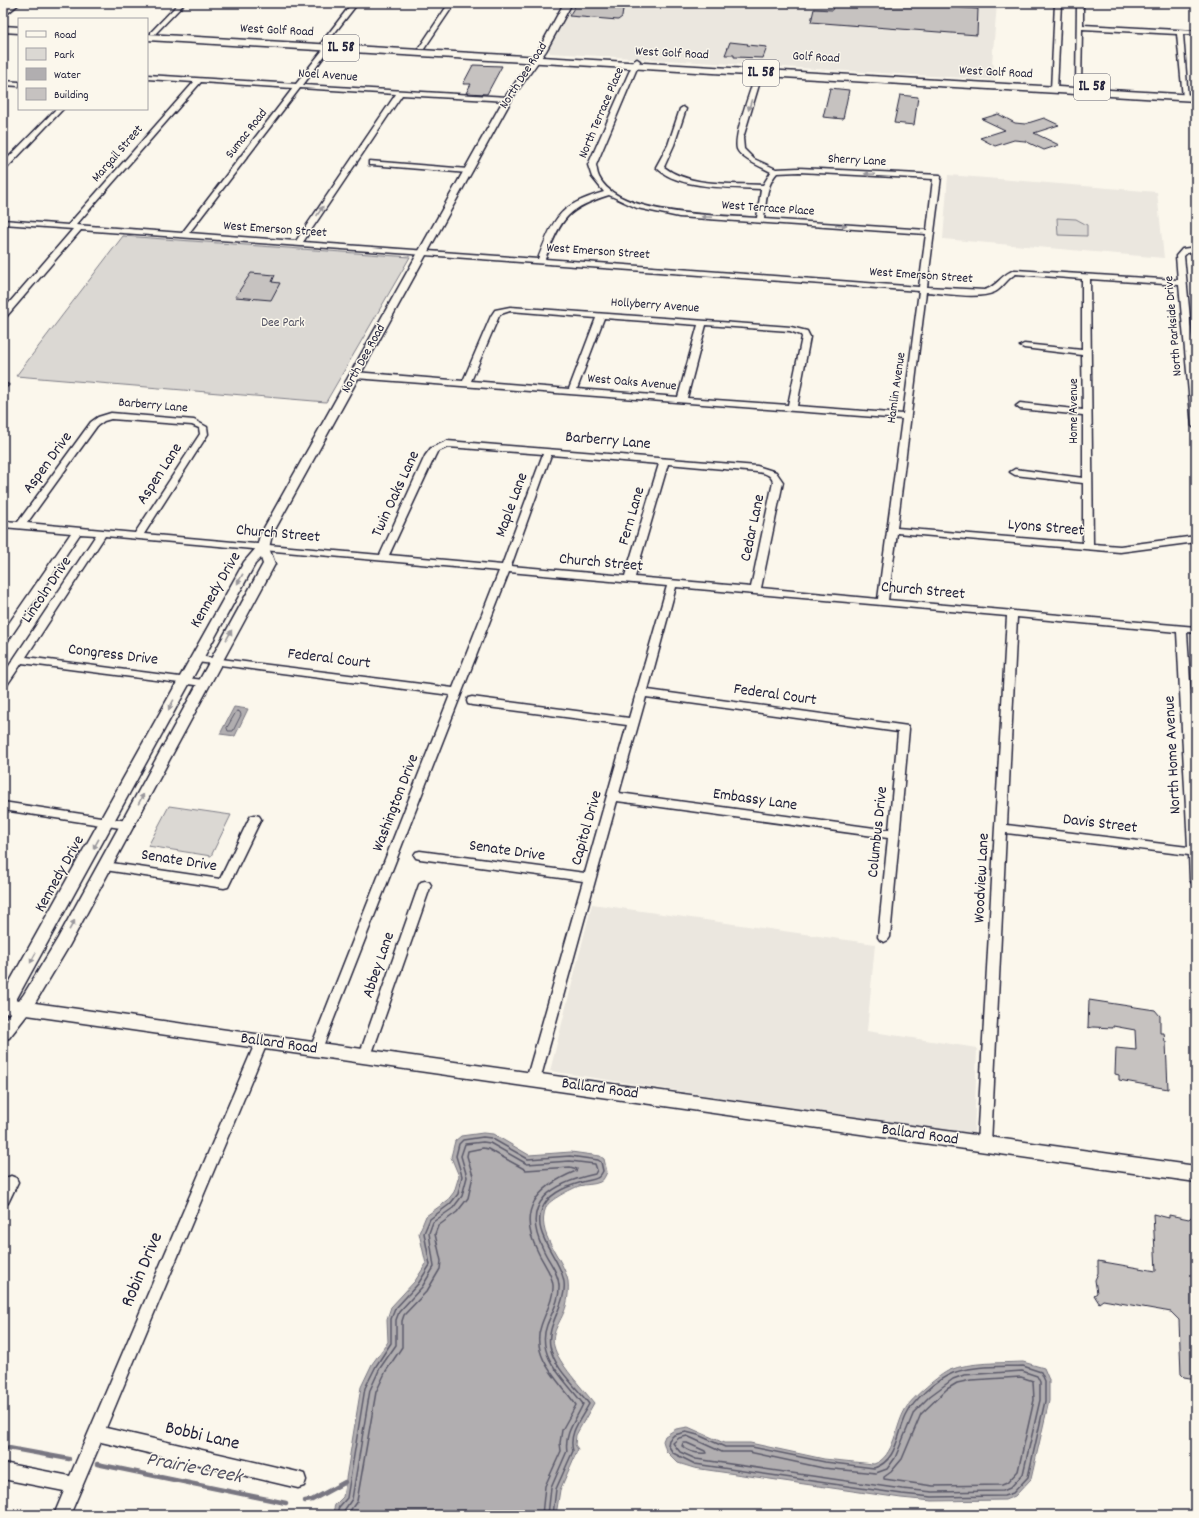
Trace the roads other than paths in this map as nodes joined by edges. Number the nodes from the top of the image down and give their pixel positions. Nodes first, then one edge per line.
1 (16, 3) edge
2 (182, 3) edge
3 (355, 3) edge
4 (452, 3) edge
5 (568, 3) edge
6 (1058, 3) edge
7 (1080, 3) edge
8 (3, 15) edge
9 (3, 24) edge
10 (18, 25) edge
11 (1079, 27) junction
12 (3, 29) edge
13 (18, 30) edge
14 (1180, 33) junction
15 (1196, 33) edge
16 (149, 34) edge
17 (327, 44) junction
18 (422, 48) junction
19 (537, 57) junction
20 (636, 63) junction
21 (684, 64) joint
22 (760, 70) junction
23 (873, 74) joint
24 (148, 77) edge
25 (199, 80) junction
26 (3, 82) edge
27 (18, 84) edge
28 (299, 86) junction
29 (1078, 86) junction
30 (1054, 88) junction
31 (400, 93) junction
32 (1191, 95) edge
33 (508, 100) junction
34 (683, 109) dead end
35 (59, 110) edge
36 (372, 163) dead end
37 (3, 167) edge
38 (468, 171) junction
39 (775, 171) junction
40 (937, 177) joint
41 (765, 187) junction
42 (609, 193) junction
43 (760, 220) junction
44 (3, 222) edge
45 (75, 227) junction
46 (929, 232) junction
47 (184, 235) junction
48 (298, 244) junction
49 (1196, 249) edge
50 (423, 252) junction
51 (541, 260) junction
52 (1086, 276) junction
53 (1183, 283) junction
54 (924, 289) junction
55 (3, 315) edge
56 (601, 315) junction
57 (703, 322) junction
58 (1024, 346) dead end
59 (1087, 353) junction
60 (355, 374) junction
61 (466, 383) junction
62 (572, 391) junction
63 (682, 400) junction
64 (1020, 406) dead end
65 (792, 408) junction
66 (1087, 413) junction
67 (906, 417) junction
68 (101, 419) joint
69 (1196, 426) edge
70 (203, 427) joint
71 (440, 446) joint
72 (548, 452) junction
73 (664, 461) junction
74 (1015, 472) dead end
75 (773, 473) joint
76 (1088, 481) junction
77 (3, 524) edge
78 (20, 526) junction
79 (893, 530) junction
80 (77, 531) junction
81 (102, 534) junction
82 (138, 536) junction
83 (1196, 540) edge
84 (1088, 547) junction
85 (264, 548) junction
86 (383, 558) junction
87 (505, 569) junction
88 (629, 580) junction
89 (672, 584) junction
90 (755, 591) junction
91 (883, 602) junction
92 (1012, 613) junction
93 (1182, 628) junction
94 (1196, 630) edge
95 (3, 640) edge
96 (19, 658) junction
97 (196, 659) junction
98 (214, 661) junction
99 (185, 680) junction
100 (3, 683) edge
101 (203, 683) junction
102 (457, 692) junction
103 (642, 693) junction
104 (472, 700) dead end
105 (633, 722) junction
106 (904, 729) joint
107 (612, 796) junction
108 (3, 806) edge
109 (255, 819) dead end
110 (108, 822) junction
111 (127, 825) junction
112 (1001, 828) junction
113 (893, 835) junction
114 (1195, 852) edge
115 (420, 855) dead end
116 (105, 866) junction
117 (590, 878) junction
118 (1196, 880) edge
119 (425, 885) dead end
120 (884, 937) dead end
121 (4, 1006) edge
122 (24, 1008) junction
123 (3, 1032) edge
124 (262, 1041) junction
125 (316, 1049) junction
126 (365, 1056) junction
127 (533, 1080) junction
128 (984, 1144) junction
129 (1196, 1174) edge
130 (12, 1182) dead end
131 (3, 1199) edge
132 (96, 1433) junction
133 (3, 1471) edge
134 (298, 1480) dead end
135 (74, 1486) junction
136 (62, 1515) edge

1 - 8 street
2 - 16 street
3 - 17 street, Sumac Road
4 - 18 street
5 - 19 street, North Dee Road
6 - 30 street
7 - 11 street
9 - 10 main road
11 - 14 street
11 - 29 street
12 - 13 main road
14 - 15 street
14 - 32 street
16 - 17 main road, West Golf Road / IL 58
17 - 18 main road, West Golf Road / IL 58
17 - 19 main road, West Golf Road / IL 58
17 - 28 street, Sumac Road
18 - 19 main road, West Golf Road / IL 58
19 - 20 main road, West Golf Road / IL 58
19 - 33 street, North Dee Road
20 - 21 main road, West Golf Road / IL 58
20 - 22 main road, West Golf Road / IL 58
20 - 42 street, North Terrace Place
21 - 22 main road, Golf Road / IL 58
22 - 23 main road, Golf Road / IL 58
22 - 30 main road, West Golf Road / IL 58
22 -> 39 street
23 - 30 main road, West Golf Road / IL 58
24 - 25 street, Noel Avenue
25 - 28 street, Noel Avenue
25 - 45 street, Margail Street
26 - 27 street
28 - 31 street, Noel Avenue
28 - 47 street, Sumac Road
29 - 30 main road, West Golf Road / IL 58
29 - 32 main road, West Golf Road / IL 58
30 - 32 main road, West Golf Road / IL 58
31 - 33 street, Noel Avenue
48 -> 31 street
33 - 38 street, North Dee Road
34 - 41 street
35 - 37 street
36 - 38 street
38 - 50 street, North Dee Road
40 -> 39 street, Sherry Lane
39 - 41 street
40 - 46 street, Hamlin Avenue
41 - 43 street
43 -> 42 street, West Terrace Place
42 - 51 street
43 -> 46 street, West Terrace Place
44 - 45 street, West Emerson Street
45 - 47 street, West Emerson Street
45 - 55 street, Margail Street
46 - 54 street, Hamlin Avenue
47 - 48 street, West Emerson Street
48 - 50 street, West Emerson Street
49 - 53 street, North Parkside Drive
50 - 51 street, West Emerson Street
50 - 60 street, North Dee Road
51 - 54 street, West Emerson Street
52 - 53 street, West Emerson Street
52 - 54 street, West Emerson Street
52 - 59 street, Home Avenue
53 - 69 street, North Parkside Drive
54 - 67 street, Hamlin Avenue
56 - 57 street, Hollyberry Avenue
56 - 61 street, Hollyberry Avenue
56 - 62 street
57 - 63 street
57 - 65 street, Hollyberry Avenue
58 - 59 street
59 - 66 street, Home Avenue
60 - 61 street, West Oaks Avenue
60 - 85 street, North Dee Road
61 - 62 street, West Oaks Avenue
62 - 63 street, West Oaks Avenue
63 - 65 street, West Oaks Avenue
64 - 66 street
65 - 67 street, West Oaks Avenue
66 - 76 street, Home Avenue
67 - 79 street, Hamlin Avenue
68 - 70 street, Barberry Lane
68 - 78 street, Aspen Drive
70 - 82 street, Aspen Lane
71 - 72 street, Barberry Lane
71 - 86 street, Twin Oaks Lane
72 - 73 street, Barberry Lane
72 - 87 street, Maple Lane
73 - 75 street, Barberry Lane
73 - 88 street, Fern Lane
74 - 76 street
75 - 90 street, Cedar Lane
76 - 84 street, Home Avenue
77 - 78 street, Church Street
78 - 80 street, Church Street
79 - 84 street, Lyons Street
79 - 91 street, Hamlin Avenue
80 - 81 street, Church Street
80 - 95 street, Lincoln Drive
81 - 82 street, Church Street
81 - 96 street, Lincoln Drive
82 - 85 street, Church Street
83 - 84 street, Lyons Street
85 - 86 street, Church Street
85 -> 97 street, Kennedy Drive
98 -> 85 street, Kennedy Drive
86 - 87 street, Church Street
87 - 88 street, Church Street
87 - 102 street, Washington Drive
88 - 89 street, Church Street
89 - 90 street, Church Street
89 - 103 street, Capitol Drive
90 - 91 street, Church Street
91 - 92 street, Church Street
92 - 93 street, Church Street
92 - 112 street, Woodview Lane
93 - 94 street, Church Street
93 - 114 street, North Home Avenue
96 - 99 street, Congress Drive
96 - 100 street, Lincoln Drive
97 - 98 street, Federal Court
97 - 99 street, Kennedy Drive
98 - 101 street, Kennedy Drive
98 - 102 street, Federal Court
99 - 101 street, Congress Drive
99 -> 110 street, Kennedy Drive
111 -> 101 street, Kennedy Drive
102 - 125 street, Washington Drive
103 - 105 street, Capitol Drive
103 - 106 street, Federal Court
104 - 105 street
105 - 107 street, Capitol Drive
106 - 113 street, Columbus Drive
107 - 113 street, Embassy Lane
107 - 117 street, Capitol Drive
108 - 110 street
109 - 116 street, Senate Drive
110 - 111 street
110 -> 121 street, Kennedy Drive
111 - 116 street, Kennedy Drive
112 - 114 street, Davis Street
112 - 128 street, Woodview Lane
113 - 120 street, Columbus Drive
114 - 118 street, North Home Avenue
115 - 117 street, Senate Drive
122 -> 116 street, Kennedy Drive
117 - 127 street, Capitol Drive
119 - 126 street, Abbey Lane
121 - 122 street, Ballard Road
122 - 123 street
122 - 124 street, Ballard Road
124 - 125 street, Ballard Road
124 - 132 street, Robin Drive
125 - 126 street, Ballard Road
126 - 127 street, Ballard Road
127 - 128 street, Ballard Road
128 - 129 street, Ballard Road
130 - 131 street
132 - 134 street, Bobbi Lane
132 - 135 street, Robin Drive
133 - 135 street
135 - 136 street, Robin Drive

